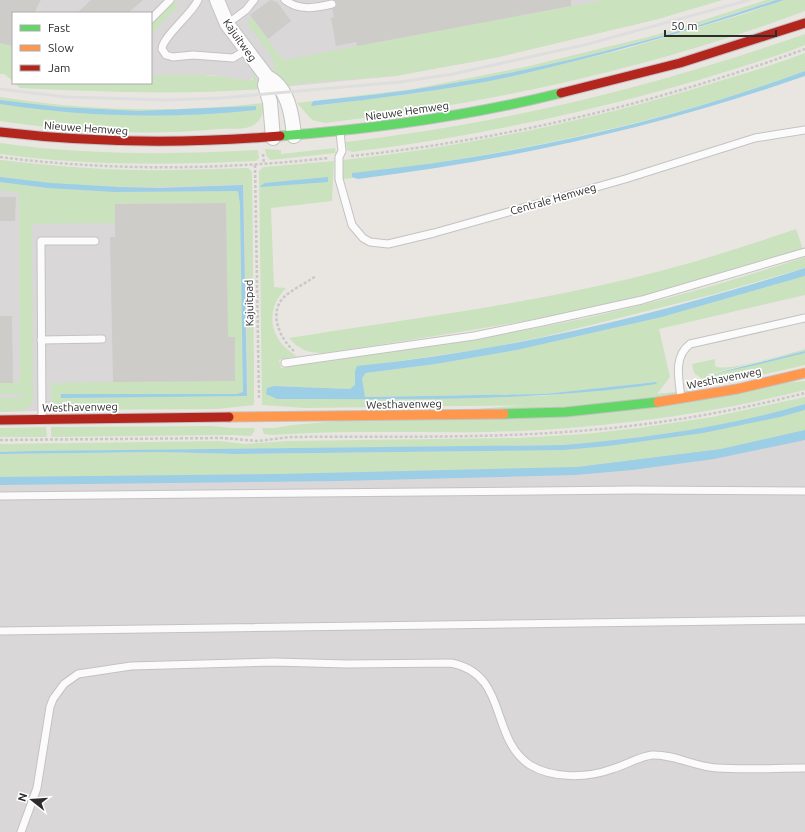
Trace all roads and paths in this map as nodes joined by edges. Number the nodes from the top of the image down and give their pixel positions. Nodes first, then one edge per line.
1 (170, 0) edge
2 (198, 0) edge
3 (218, 0) edge
4 (254, 0) edge
5 (285, 0) edge
6 (332, 4) dead end
7 (152, 18) edge
8 (805, 23) edge
9 (227, 24) junction
10 (246, 50) junction
11 (267, 77) junction
12 (805, 130) edge
13 (0, 132) edge
14 (340, 132) junction
15 (294, 136) junction
16 (274, 138) junction
17 (255, 165) dead end
18 (95, 241) dead end
19 (805, 252) edge
20 (316, 276) dead end
21 (805, 318) edge
22 (102, 339) dead end
23 (41, 340) junction
24 (312, 358) junction
25 (285, 363) dead end
26 (805, 373) edge
27 (681, 399) junction
28 (259, 417) junction
29 (0, 420) edge
30 (42, 420) junction
31 (258, 441) dead end
32 (805, 491) edge
33 (0, 496) edge
34 (805, 620) edge
35 (0, 631) edge
36 (805, 768) edge
37 (21, 832) edge

1 - 7 lane
2 - 10 lane
3 - 9 street, Kajuitweg
4 - 9 lane
5 - 6 lane
8 - 14 main road, Nieuwe Hemweg
9 - 10 street, Kajuitweg
10 - 11 street, Kajuitweg
11 - 15 street, Kajuitweg
11 - 16 street
12 - 14 lane, Centrale Hemweg
13 - 16 main road, Nieuwe Hemweg
14 - 15 main road, Nieuwe Hemweg
15 - 16 main road, Nieuwe Hemweg
17 - 28 path, Kajuitpad
18 - 23 lane
19 - 24 lane
20 - 24 path
21 - 27 lane
22 - 23 lane
23 - 30 lane
24 - 25 lane
26 - 27 main road, Westhavenweg
27 - 28 main road, Westhavenweg
28 - 30 main road, Westhavenweg
28 - 31 path, Kajuitpad
29 - 30 main road, Westhavenweg
32 - 33 lane
34 - 35 lane
36 - 37 lane

